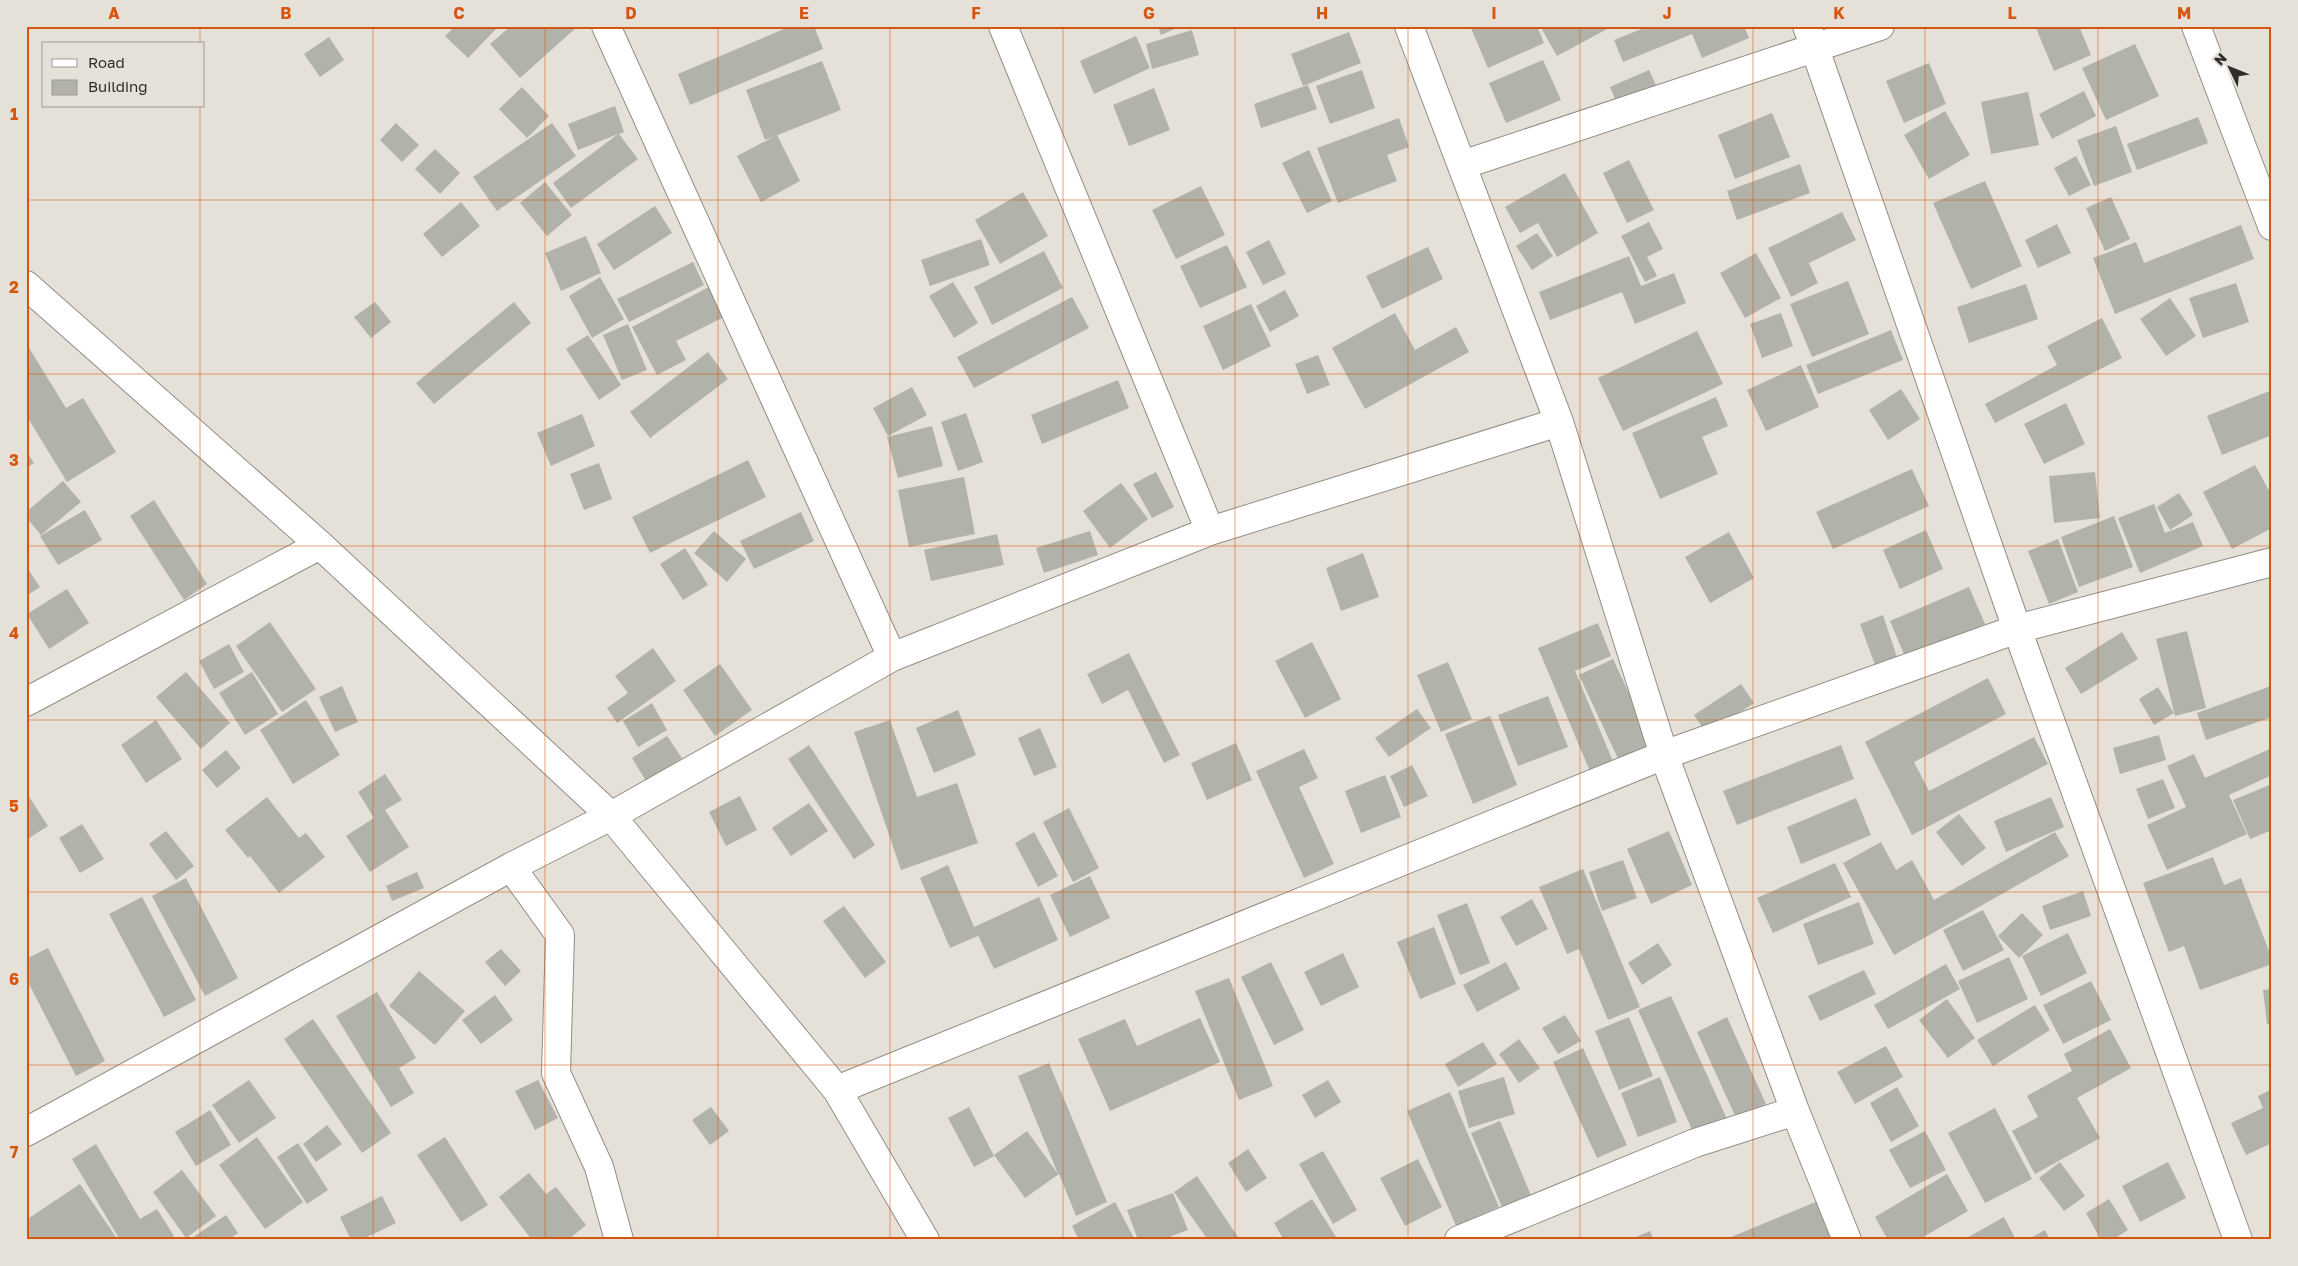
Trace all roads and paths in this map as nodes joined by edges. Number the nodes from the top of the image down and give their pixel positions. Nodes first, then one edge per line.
1 (606, 26) edge
2 (1003, 26) edge
3 (1409, 26) edge
4 (1880, 26) edge
5 (2196, 26) edge
6 (1812, 37) edge
7 (1462, 165) junction
8 (2272, 226) edge
9 (27, 287) edge
10 (1559, 422) junction
11 (1210, 532) junction
12 (320, 544) junction
13 (2270, 568) edge
14 (2017, 629) junction
15 (892, 657) junction
16 (26, 702) edge
17 (1664, 755) junction
18 (611, 816) junction
19 (511, 867) junction
20 (837, 1090) junction
21 (1795, 1111) junction
22 (26, 1132) edge
23 (616, 1238) edge
24 (925, 1240) edge
25 (1460, 1240) edge
26 (1847, 1240) edge
27 (2238, 1240) edge

1 - 15 street
2 - 11 street
3 - 7 street
4 - 6 street
5 - 8 street
6 - 7 street
6 - 14 street
7 - 10 street
9 - 12 street
10 - 11 street
10 - 17 street
11 - 15 street
12 - 16 street
12 - 18 street
13 - 14 street
14 - 17 street
14 - 27 street
15 - 18 street
17 - 20 street
17 - 21 street
18 - 19 street
18 - 20 street
19 - 22 street
19 - 23 street
20 - 24 street
21 - 25 street
21 - 26 street

